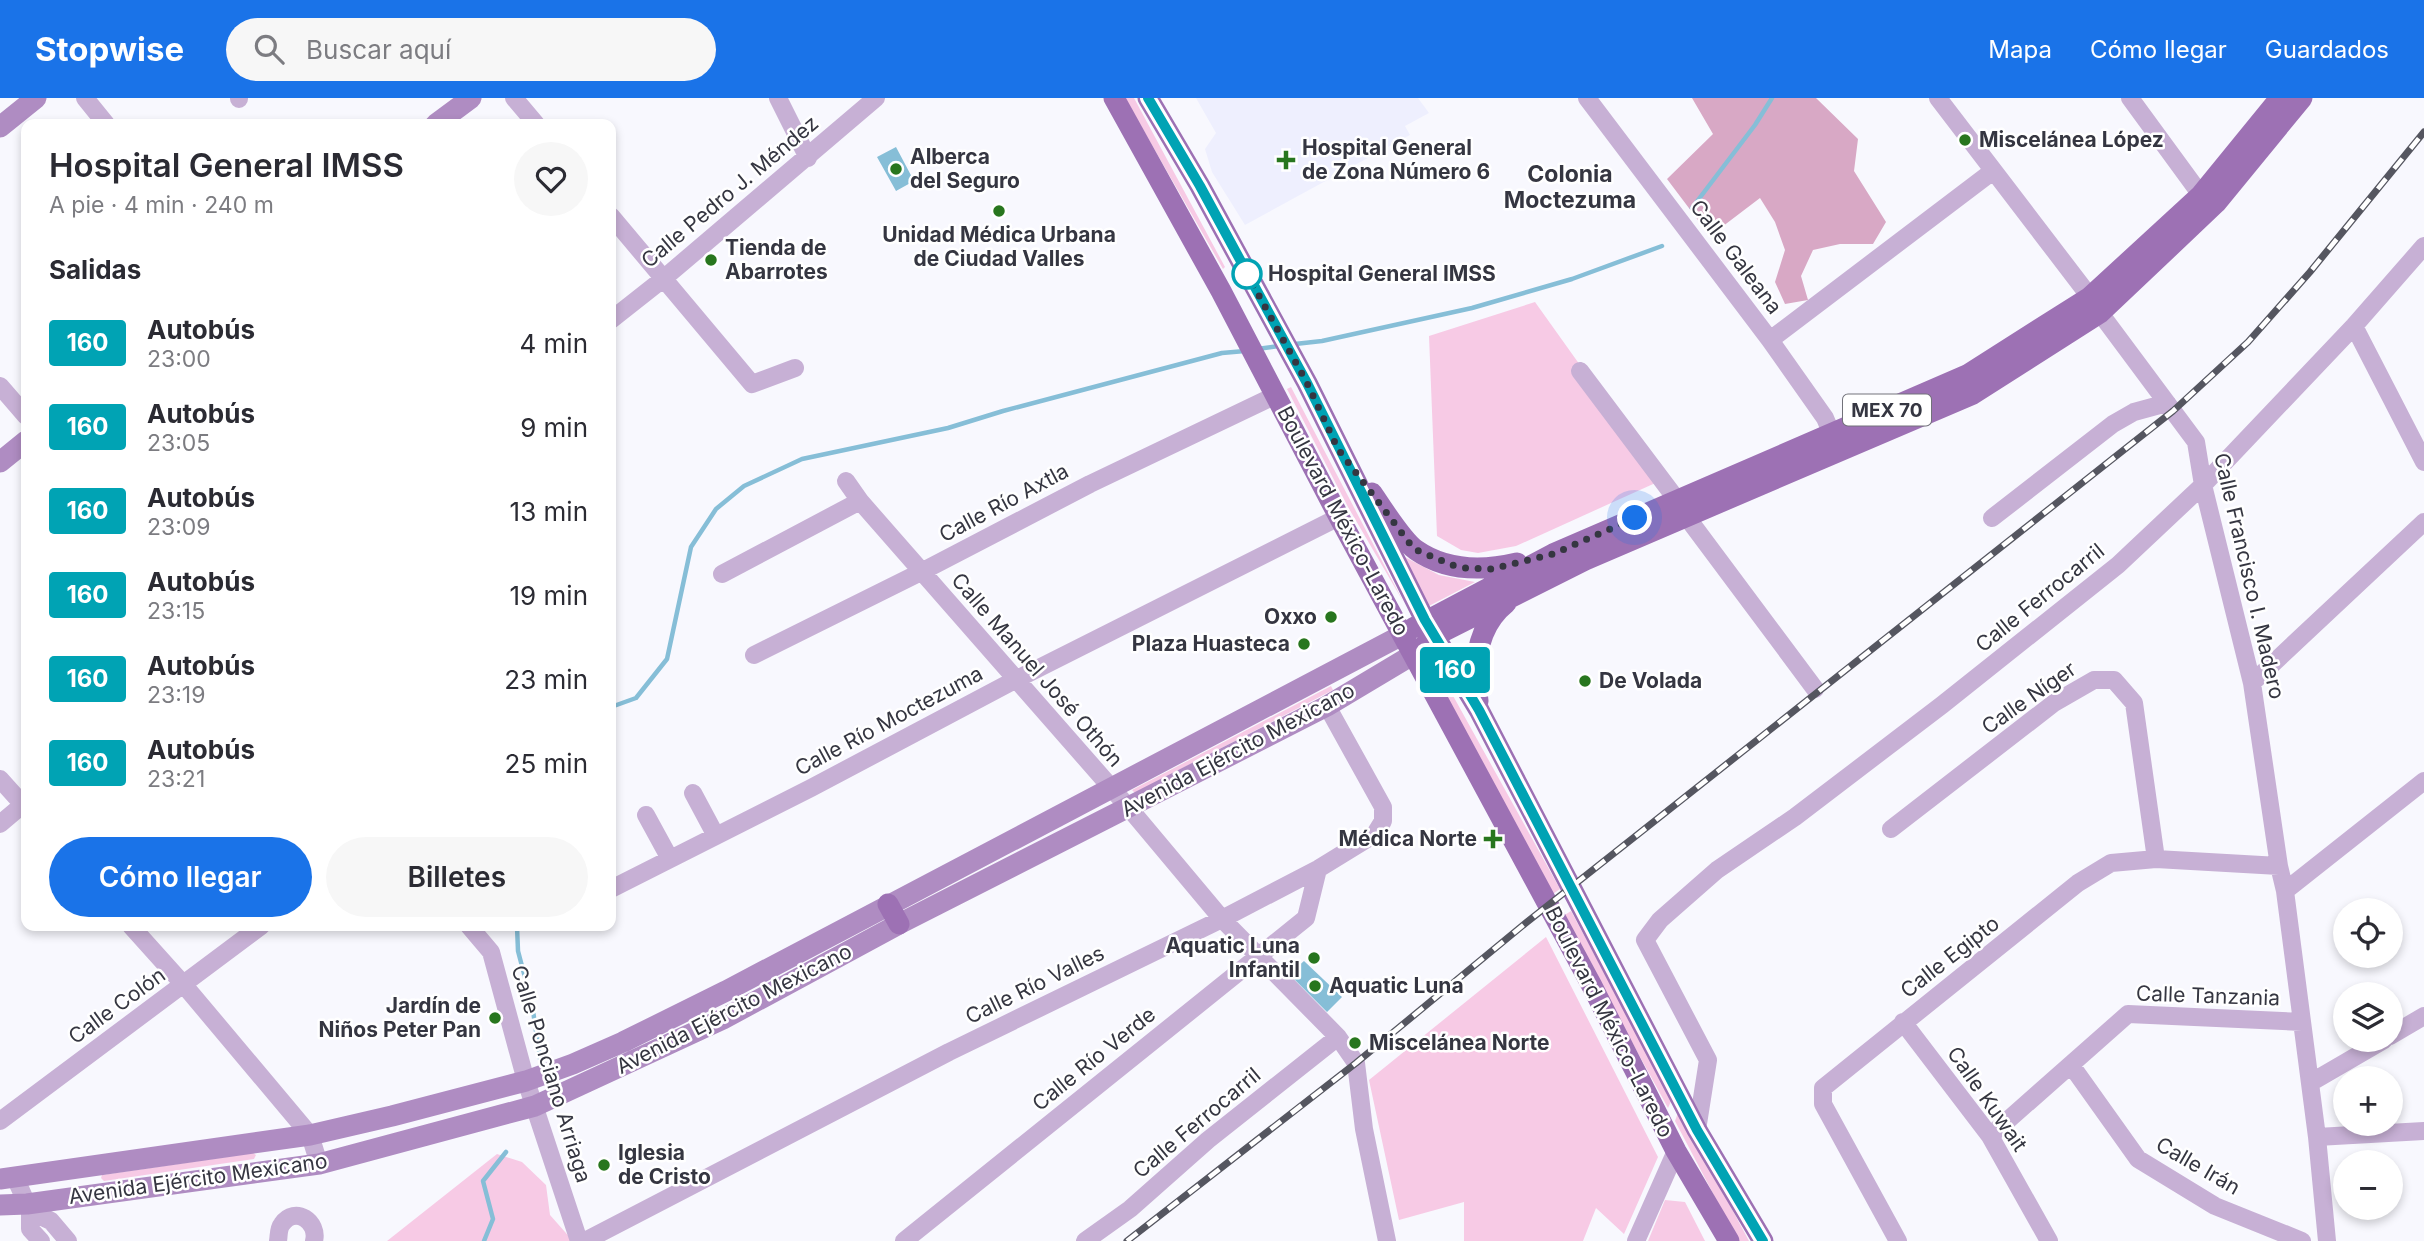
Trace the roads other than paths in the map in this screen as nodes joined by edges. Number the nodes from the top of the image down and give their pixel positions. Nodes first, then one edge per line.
1 (36, 98) edge
2 (85, 98) edge
3 (471, 98) edge
4 (514, 98) edge
5 (778, 98) edge
6 (876, 98) edge
7 (1114, 98) edge
8 (1148, 98) edge
9 (1587, 98) edge
10 (1938, 98) edge
11 (2130, 98) edge
12 (2280, 98) edge
13 (2302, 98) edge
14 (102, 119) edge
15 (443, 119) edge
16 (532, 119) edge
17 (0, 127) edge
18 (807, 158) junction
19 (1993, 171) junction
20 (2201, 195) junction
21 (616, 222) edge
22 (2424, 246) edge
23 (663, 279) junction
24 (2095, 305) junction
25 (616, 316) edge
26 (2354, 326) junction
27 (1770, 340) junction
28 (795, 368) dead end
29 (1580, 371) dead end
30 (0, 386) edge
31 (1273, 390) junction
32 (2167, 403) junction
33 (21, 410) edge
34 (1836, 442) junction
35 (21, 446) edge
36 (1338, 449) junction
37 (0, 462) edge
38 (2424, 463) edge
39 (846, 481) dead end
40 (2203, 485) junction
41 (860, 501) junction
42 (1681, 508) junction
43 (1339, 517) junction
44 (1992, 519) dead end
45 (2424, 522) edge
46 (1553, 554) junction
47 (921, 572) junction
48 (722, 575) dead end
49 (1520, 591) junction
50 (1430, 628) junction
51 (1404, 634) junction
52 (1414, 654) junction
53 (754, 655) dead end
54 (1015, 680) junction
55 (2252, 683) junction
56 (1815, 689) dead end
57 (1327, 706) junction
58 (1479, 710) junction
59 (0, 779) edge
60 (2424, 781) edge
61 (1111, 790) junction
62 (693, 793) dead end
63 (21, 801) edge
64 (21, 808) edge
65 (1129, 808) junction
66 (646, 815) dead end
67 (0, 824) edge
68 (1891, 829) dead end
69 (716, 836) junction
70 (670, 859) junction
71 (2156, 859) junction
72 (2279, 866) junction
73 (1318, 869) junction
74 (616, 886) edge
75 (2285, 891) junction
76 (888, 904) junction
77 (1222, 919) junction
78 (899, 924) junction
79 (135, 931) edge
80 (254, 931) edge
81 (472, 931) edge
82 (1258, 956) junction
83 (184, 985) junction
84 (2424, 1016) edge
85 (1903, 1022) junction
86 (2302, 1022) junction
87 (2403, 1028) edge
88 (1338, 1037) junction
89 (2363, 1052) edge
90 (2071, 1065) junction
91 (526, 1081) junction
92 (2310, 1083) junction
93 (535, 1106) junction
94 (0, 1121) edge
95 (1697, 1130) junction
96 (2424, 1131) edge
97 (310, 1135) junction
98 (1990, 1136) junction
99 (2317, 1137) junction
100 (1676, 1151) junction
101 (319, 1164) junction
102 (7, 1178) edge
103 (0, 1205) edge
104 (29, 1207) junction
105 (41, 1241) edge
106 (68, 1241) edge
107 (278, 1241) edge
108 (314, 1241) edge
109 (579, 1241) edge
110 (584, 1241) edge
111 (904, 1241) edge
112 (1085, 1241) edge
113 (1387, 1241) edge
114 (1636, 1241) edge
115 (1729, 1241) edge
116 (1763, 1241) edge
117 (1898, 1241) edge
118 (2049, 1241) edge
119 (2302, 1241) edge
120 (2327, 1241) edge

1 - 17 main road
2 - 14 street
3 - 15 main road
4 - 16 street
5 - 18 street
6 - 18 street, Calle Pedro J. Méndez
7 - 31 main road, Boulevard México-Laredo
8 - 36 main road, Boulevard México-Laredo
9 - 27 street, Calle Galeana
10 - 19 street, Calle Francisco I. Madero
11 - 20 street
12 - 20 main road, MEX 70
13 - 24 main road, MEX 70
18 - 23 street, Calle Pedro J. Méndez
19 - 24 street, Calle Francisco I. Madero
19 - 27 street
20 - 24 main road, MEX 70
21 - 23 street
22 - 26 street, Calle Ferrocarril
23 - 25 street, Calle Pedro J. Méndez
23 - 28 street
24 - 32 street, Calle Francisco I. Madero
24 - 34 main road, MEX 70
26 - 38 street
26 - 40 street, Calle Ferrocarril
27 - 34 street, Calle Galeana
29 - 42 street
30 - 33 street
31 - 43 main road, Boulevard México-Laredo
31 - 47 street, Calle Río Axtla
32 - 40 street, Calle Francisco I. Madero
32 - 44 street
34 - 42 main road, MEX 70
35 - 37 main road
36 - 46 main road
36 - 50 main road, Boulevard México-Laredo
39 - 41 street, Calle Manuel José Othón
40 - 55 street, Calle Francisco I. Madero
40 - 95 street, Calle Ferrocarril
41 - 47 street, Calle Manuel José Othón
41 - 48 street
42 - 46 main road, MEX 70
42 - 49 main road, MEX 70
42 - 56 street
43 - 51 main road, Boulevard México-Laredo
43 - 54 street, Calle Río Moctezuma
45 - 55 street
46 - 50 main road, MEX 70
47 - 53 street, Calle Río Axtla
47 - 54 street, Calle Manuel José Othón
49 - 50 main road, MEX 70
49 - 58 main road
50 - 51 main road, MEX 70
50 - 52 main road, MEX 70
50 - 58 main road, Boulevard México-Laredo
51 - 52 main road, Boulevard México-Laredo
51 - 61 main road, Avenida Ejército Mexicano
52 - 57 main road, Avenida Ejército Mexicano
52 - 100 main road, Boulevard México-Laredo
54 - 61 street, Calle Manuel José Othón
54 - 69 street, Calle Río Moctezuma
55 - 72 street, Calle Francisco I. Madero
57 - 65 main road, Avenida Ejército Mexicano
57 - 73 street, Calle Río Valles
58 - 95 main road, Boulevard México-Laredo
59 - 63 street
60 - 75 street
61 - 65 street, Calle Manuel José Othón
61 - 76 main road, Avenida Ejército Mexicano
62 - 69 street
64 - 67 street
65 - 77 street, Calle Manuel José Othón
65 - 78 main road, Avenida Ejército Mexicano
66 - 70 street
68 - 71 street, Calle Níger
69 - 70 street, Calle Río Moctezuma
70 - 74 street, Calle Río Moctezuma
71 - 72 street, Calle Egipto
71 - 85 street, Calle Egipto
72 - 75 street, Calle Francisco I. Madero
73 - 77 street, Calle Río Valles
73 - 82 street, Calle Río Verde
75 - 86 street, Calle Francisco I. Madero
76 - 78 main road
76 - 91 main road, Avenida Ejército Mexicano
77 - 82 street, Calle Manuel José Othón
77 - 110 street, Calle Río Valles
78 - 93 main road, Avenida Ejército Mexicano
79 - 83 street
80 - 83 street, Calle Colón
81 - 91 street, Calle Ponciano Arriaga
82 - 88 street, Calle Manuel José Othón
82 - 111 street, Calle Río Verde
83 - 94 street, Calle Colón
83 - 97 street
84 - 87 street
85 - 98 street, Calle Kuwait
85 - 117 street, Calle Egipto
86 - 90 street, Calle Tanzania
86 - 92 street, Calle Francisco I. Madero
88 - 112 street, Calle Ferrocarril
88 - 113 street, Calle Manuel José Othón
89 - 92 street
90 - 98 street, Calle Tanzania
90 - 119 street, Calle Irán
91 - 93 street, Calle Ponciano Arriaga
91 - 97 main road, Avenida Ejército Mexicano
92 - 99 street, Calle Francisco I. Madero
93 - 101 main road, Avenida Ejército Mexicano
93 - 109 street, Calle Ponciano Arriaga
95 - 116 main road, Boulevard México-Laredo
96 - 99 street
97 - 101 street
97 - 102 main road, Avenida Ejército Mexicano
98 - 118 street, Calle Kuwait
99 - 120 street, Calle Francisco I. Madero
100 - 114 street
100 - 115 main road, Boulevard México-Laredo
101 - 104 main road, Avenida Ejército Mexicano
102 - 104 street
103 - 104 main road, Avenida Ejército Mexicano
104 - 105 street
104 - 106 street
107 - 108 street

